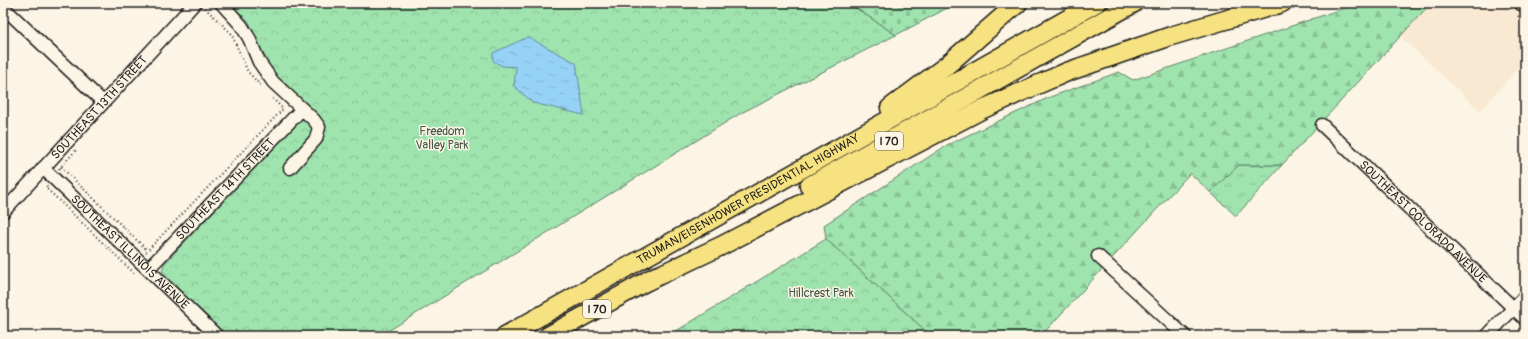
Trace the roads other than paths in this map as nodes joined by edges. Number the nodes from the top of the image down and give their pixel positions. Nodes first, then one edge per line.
1 (221, 3) edge
2 (1018, 3) edge
3 (1096, 3) edge
4 (1134, 3) edge
5 (1282, 3) edge
6 (1522, 3) edge
7 (1525, 4) edge
8 (3, 7) edge
9 (197, 8) edge
10 (103, 102) junction
11 (302, 109) junction
12 (1322, 124) dead end
13 (868, 132) junction
14 (43, 168) junction
15 (290, 168) dead end
16 (3, 212) edge
17 (1098, 256) dead end
18 (148, 269) junction
19 (647, 281) junction
20 (1525, 296) edge
21 (1513, 308) junction
22 (1525, 319) edge
23 (217, 336) edge
24 (505, 336) edge
25 (548, 336) edge
26 (1184, 336) edge
27 (1487, 336) edge

1 - 11 street
2 - 13 highway
3 - 13 highway, TRUMAN/EISENHOWER PRESIDENTIAL HIGHWAY / I 70
4 - 19 highway, TRUMAN/EISENHOWER PRESIDENTIAL HIGHWAY / I 70
5 - 19 highway
6 - 7 main road
8 - 10 street
9 - 10 street, SOUTHEAST 13TH STREET
10 - 14 street, SOUTHEAST 13TH STREET
11 - 15 street
11 - 18 street, SOUTHEAST 14TH STREET
12 - 21 street, SOUTHEAST COLORADO AVENUE
13 - 24 highway, TRUMAN/EISENHOWER PRESIDENTIAL HIGHWAY / I 70
14 - 16 street, SOUTHEAST 13TH STREET
14 - 18 street, SOUTHEAST ILLINOIS AVENUE
17 - 26 street
18 - 23 street, SOUTHEAST ILLINOIS AVENUE
19 - 25 highway, TRUMAN/EISENHOWER PRESIDENTIAL HIGHWAY / I 70
20 - 21 street
21 - 22 street, SOUTHEAST COLORADO AVENUE
21 - 27 street

